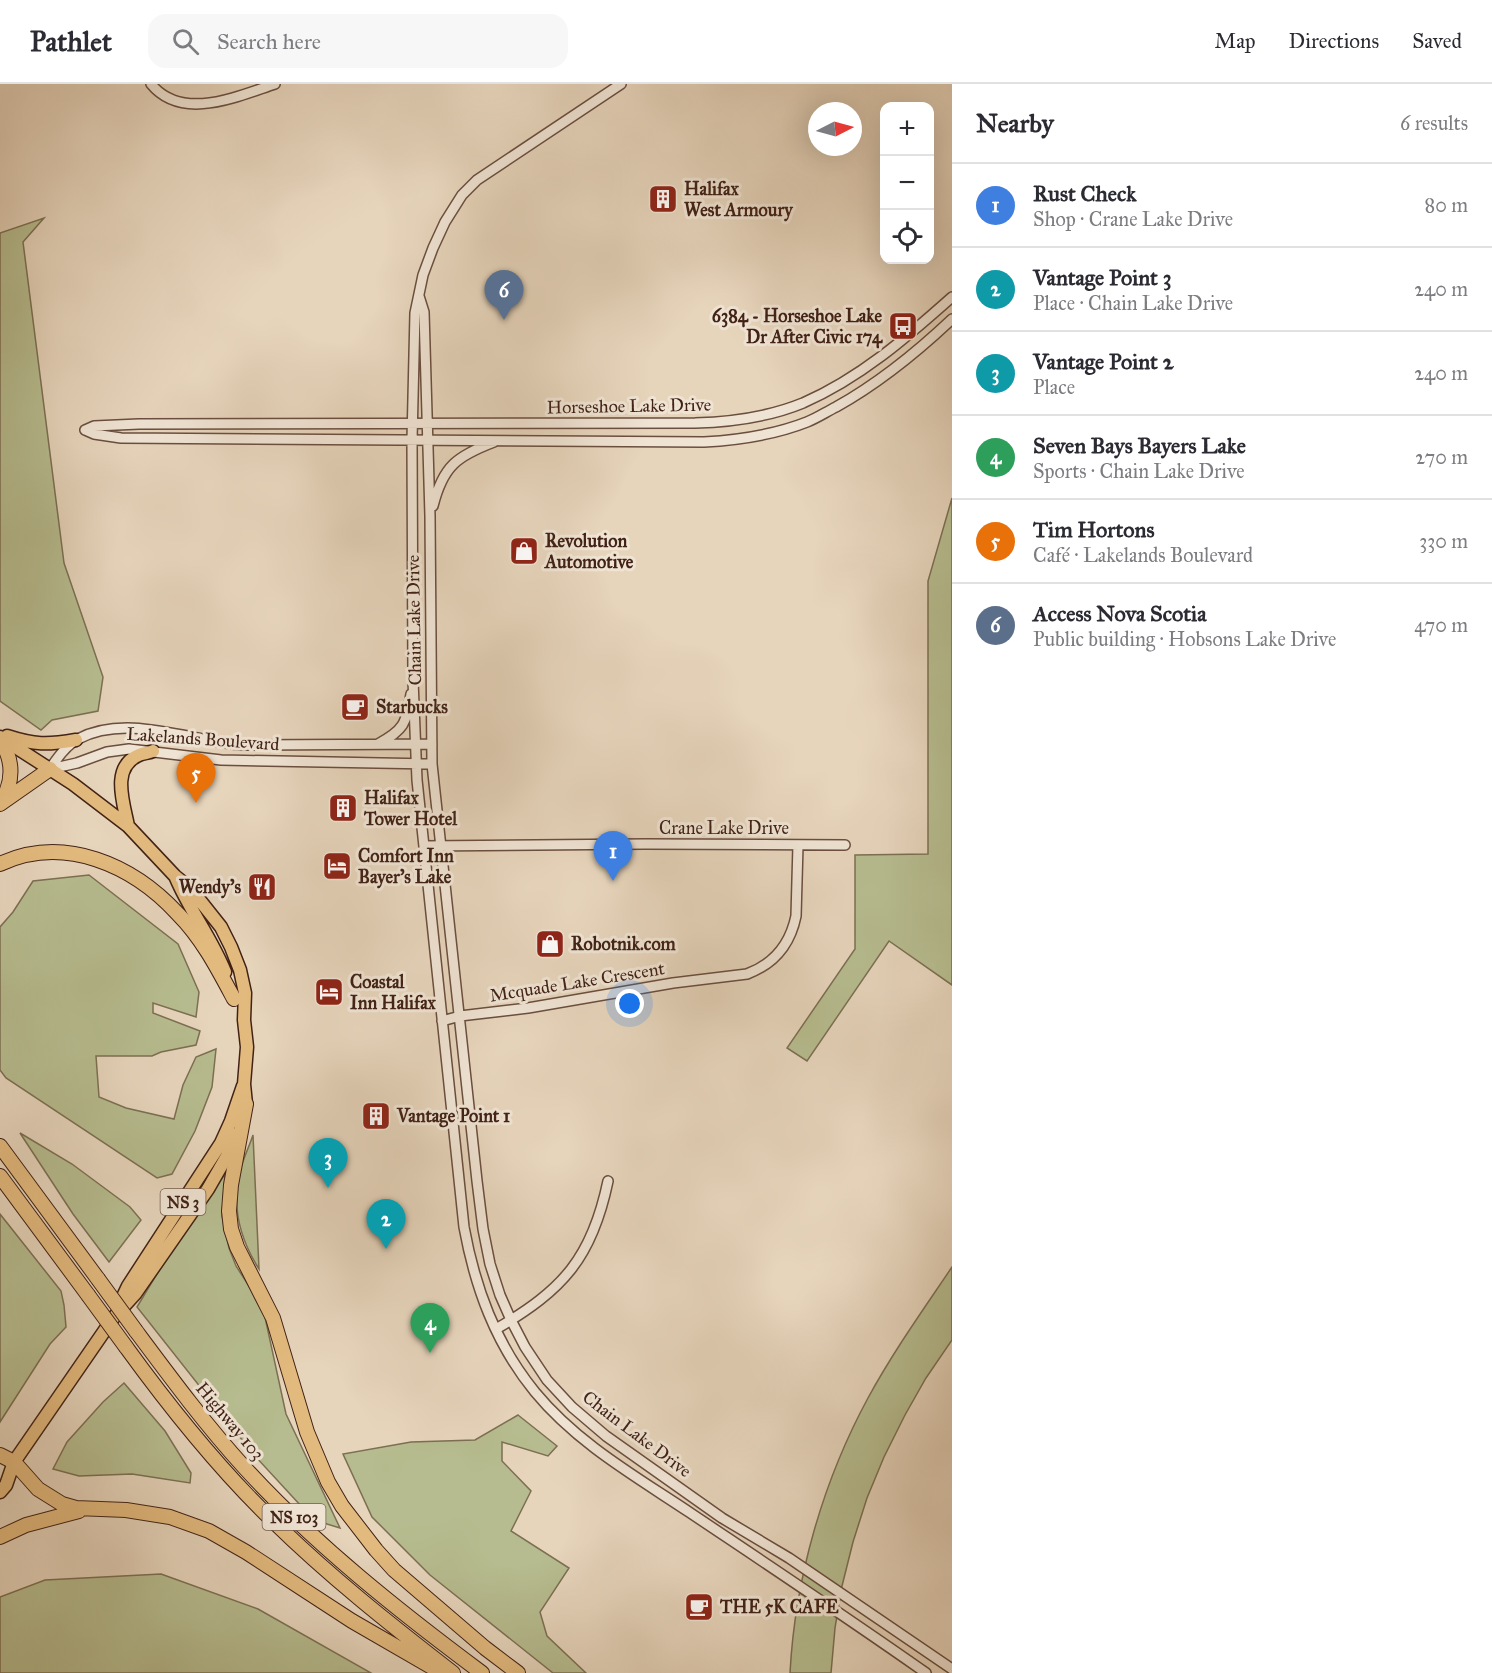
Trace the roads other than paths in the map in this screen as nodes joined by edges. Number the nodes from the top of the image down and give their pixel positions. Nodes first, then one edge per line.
1 (151, 84) edge
2 (275, 84) edge
3 (621, 84) edge
4 (419, 296) junction
5 (952, 297) edge
6 (952, 319) edge
7 (412, 423) junction
8 (593, 423) junction
9 (177, 424) junction
10 (269, 424) junction
11 (428, 424) junction
12 (176, 439) junction
13 (269, 439) junction
14 (411, 440) junction
15 (428, 440) junction
16 (499, 440) junction
17 (593, 440) junction
18 (430, 516) junction
19 (413, 606) junction
20 (431, 606) junction
21 (413, 680) junction
22 (0, 737) edge
23 (76, 740) junction
24 (432, 744) junction
25 (376, 745) junction
26 (416, 745) junction
27 (153, 751) junction
28 (416, 763) junction
29 (432, 764) junction
30 (50, 769) junction
31 (0, 804) edge
32 (128, 826) junction
33 (798, 845) junction
34 (424, 846) junction
35 (441, 846) junction
36 (845, 846) dead end
37 (0, 864) edge
38 (175, 876) junction
39 (234, 999) junction
40 (460, 1016) junction
41 (244, 1020) junction
42 (442, 1021) junction
43 (244, 1084) junction
44 (246, 1104) junction
45 (0, 1133) edge
46 (0, 1146) edge
47 (0, 1176) edge
48 (608, 1181) dead end
49 (43, 1204) junction
50 (114, 1317) junction
51 (511, 1320) junction
52 (496, 1329) junction
53 (0, 1455) edge
54 (14, 1462) junction
55 (0, 1473) edge
56 (0, 1492) edge
57 (96, 1509) junction
58 (0, 1537) edge
59 (952, 1669) edge
60 (442, 1673) edge
61 (453, 1673) edge
62 (482, 1673) edge
63 (519, 1673) edge
64 (926, 1673) edge

1 - 2 street
3 - 4 street, Chain Lake Drive
4 - 7 street, Chain Lake Drive
4 - 11 street, Chain Lake Drive
5 - 8 street, Horseshoe Lake Drive
6 - 17 street, Horseshoe Lake Drive
7 - 10 street, Horseshoe Lake Drive
7 - 11 street, Horseshoe Lake Drive
7 - 14 street, Chain Lake Drive
8 - 11 street, Horseshoe Lake Drive
8 - 17 street
9 - 10 street, Horseshoe Lake Drive
9 - 12 street
9 - 12 street, Horseshoe Lake Drive
10 - 13 street
11 - 15 street, Chain Lake Drive
12 - 13 street, Horseshoe Lake Drive
13 - 14 street, Horseshoe Lake Drive
14 - 15 street, Horseshoe Lake Drive
14 - 19 street, Chain Lake Drive
15 - 16 street, Horseshoe Lake Drive
15 - 18 street, Chain Lake Drive
16 - 17 street, Horseshoe Lake Drive
16 - 18 street
18 - 20 street, Chain Lake Drive
19 - 20 street
19 - 21 street, Chain Lake Drive
20 - 24 street, Chain Lake Drive
21 - 25 street
21 - 26 street, Chain Lake Drive
22 - 23 main road
22 - 30 main road, NS 3
22 - 31 highway
23 - 25 street, Lakelands Boulevard
23 - 30 street, Lakelands Boulevard
24 - 26 street, Lakelands Boulevard
24 - 29 street, Chain Lake Drive
25 - 26 street, Lakelands Boulevard
26 - 28 street, Chain Lake Drive
27 - 28 street, Lakelands Boulevard
27 - 30 street, Lakelands Boulevard
27 - 32 main road
28 - 29 street, Lakelands Boulevard
28 - 34 street, Chain Lake Drive
29 - 35 street, Chain Lake Drive
30 - 31 highway
30 - 32 main road, NS 3
32 - 38 main road, NS 3
33 - 35 street, Crane Lake Drive
33 - 36 street, Crane Lake Drive
33 - 40 street, Mcquade Lake Crescent
34 - 35 street, Crane Lake Drive
34 - 42 street, Chain Lake Drive
35 - 40 street, Chain Lake Drive
37 - 39 highway
38 - 39 main road, NS 3
38 - 41 main road, NS 3
39 - 41 main road, NS 3
40 - 42 street, Mcquade Lake Crescent
40 - 51 street, Chain Lake Drive
41 - 43 main road, NS 3
42 - 52 street, Chain Lake Drive
43 - 44 main road, NS 3
43 - 50 main road, NS 3
44 - 50 main road, NS 3
44 - 63 highway
45 - 49 highway
46 - 49 highway, Highway 103 / NS 103
47 - 61 highway, Highway 103 / NS 103, bridge
48 - 51 street
49 - 62 highway, Highway 103 / NS 103, bridge
50 - 54 main road, NS 3
51 - 52 street
51 - 59 street, Chain Lake Drive
52 - 64 street, Chain Lake Drive
53 - 54 highway
54 - 55 main road, NS 3
54 - 56 main road, NS 3
54 - 57 highway
57 - 58 highway
57 - 60 highway

